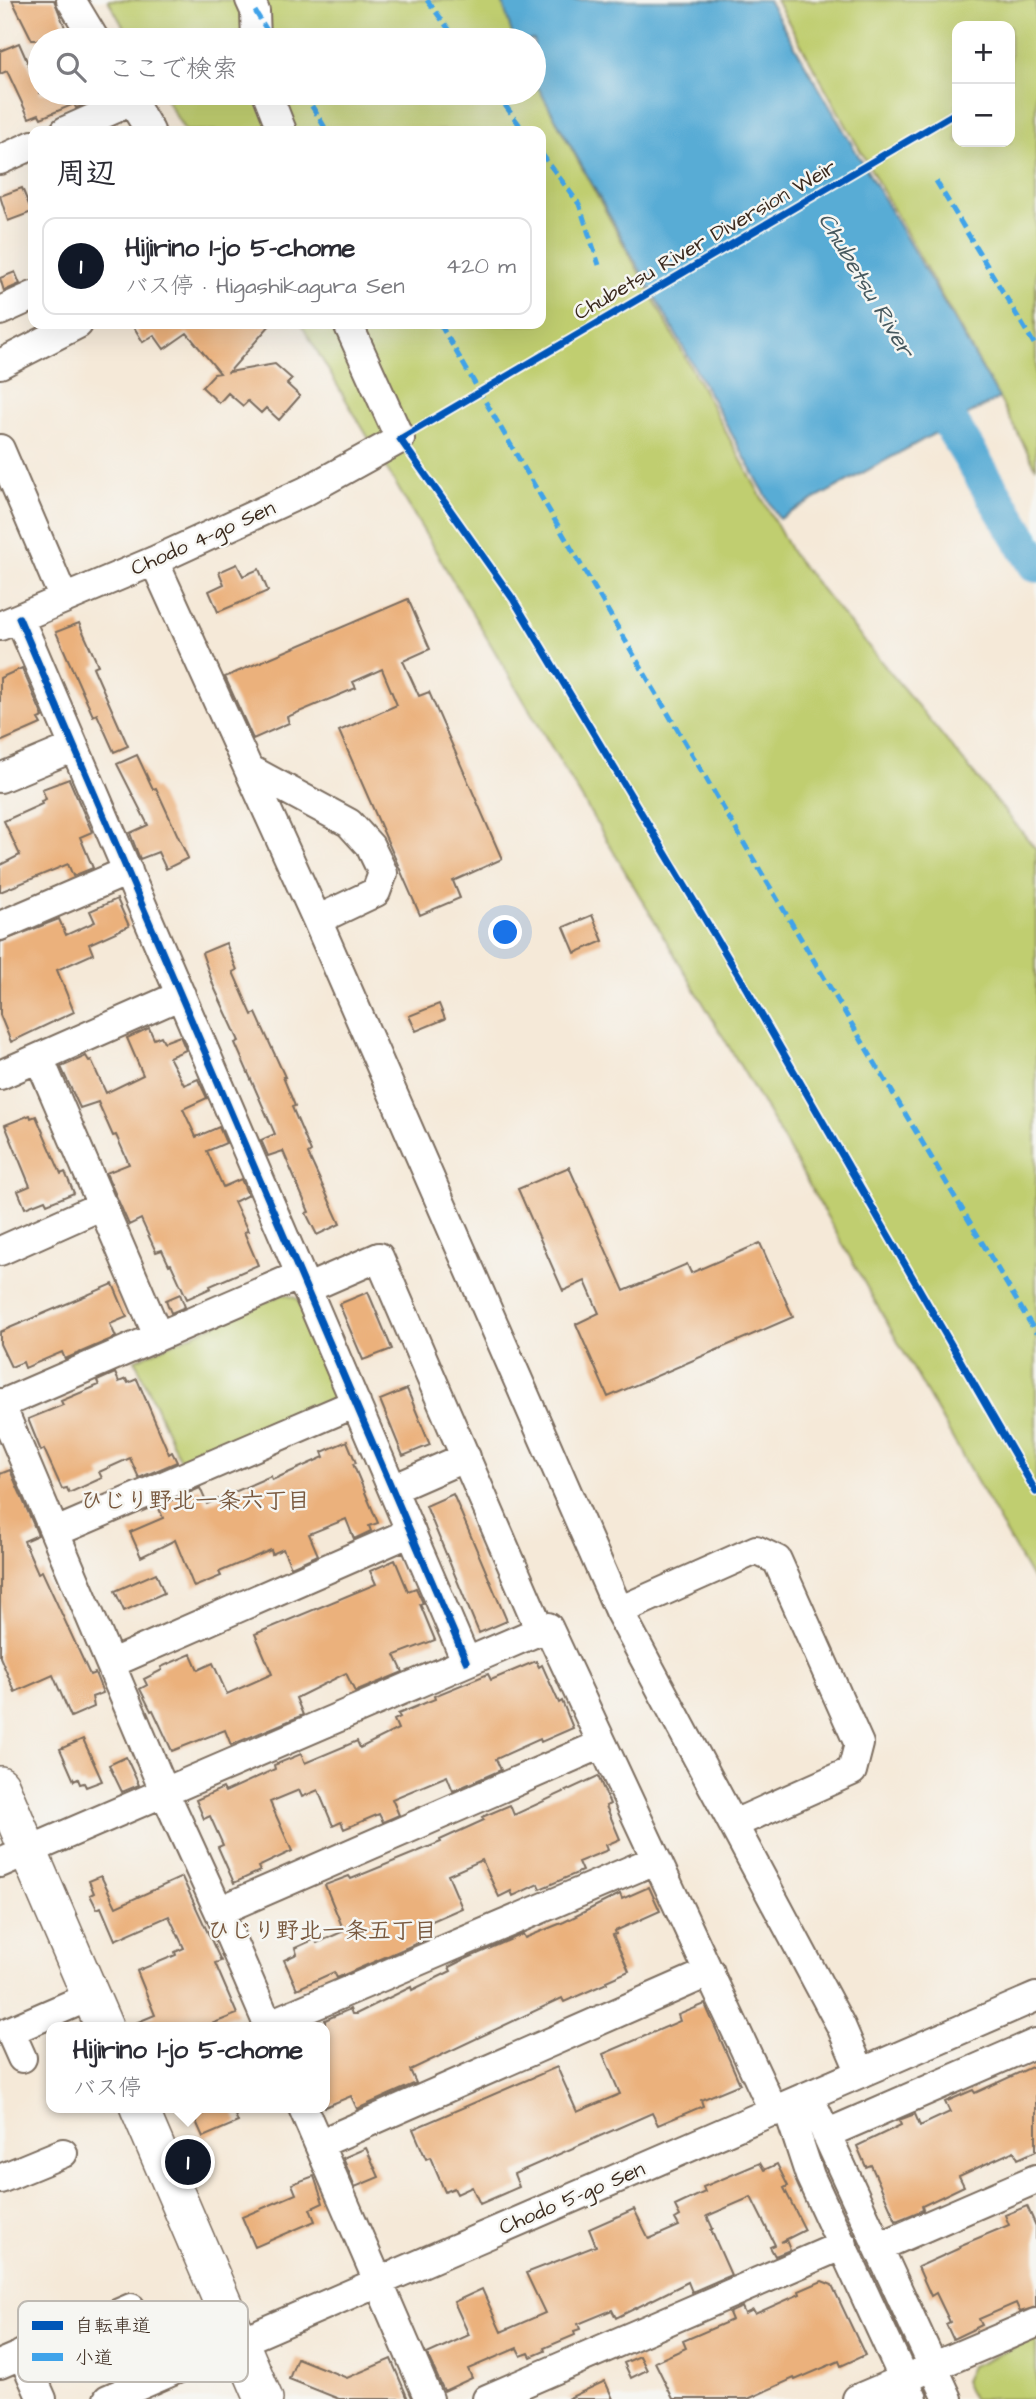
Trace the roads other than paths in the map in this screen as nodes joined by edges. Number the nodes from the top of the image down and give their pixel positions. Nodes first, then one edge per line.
1 (71, 0) edge
2 (250, 0) edge
3 (88, 28) edge
4 (256, 28) edge
5 (114, 105) edge
6 (134, 105) edge
7 (272, 105) edge
8 (74, 126) edge
9 (147, 126) edge
10 (280, 126) edge
11 (28, 146) edge
12 (2, 153) edge
13 (28, 298) edge
14 (0, 311) edge
15 (68, 329) edge
16 (350, 329) edge
17 (0, 364) edge
18 (1, 457) edge
19 (154, 561) junction
20 (64, 599) junction
21 (10, 622) edge
22 (74, 747) junction
23 (251, 771) junction
24 (0, 778) edge
25 (128, 871) junction
26 (317, 920) junction
27 (0, 926) edge
28 (181, 995) junction
29 (38, 1058) junction
30 (0, 1074) edge
31 (103, 1205) junction
32 (0, 1251) edge
33 (303, 1282) junction
34 (158, 1336) junction
35 (356, 1404) junction
36 (0, 1405) edge
37 (466, 1457) junction
38 (393, 1489) junction
39 (56, 1532) junction
40 (411, 1532) junction
41 (619, 1611) junction
42 (540, 1630) junction
43 (466, 1661) junction
44 (112, 1663) junction
45 (602, 1744) junction
46 (0, 1785) edge
47 (165, 1793) junction
48 (734, 1824) junction
49 (14, 1857) edge
50 (655, 1860) junction
51 (219, 1911) junction
52 (710, 1972) junction
53 (1036, 1997) edge
54 (98, 2012) edge
55 (52, 2022) edge
56 (266, 2022) edge
57 (277, 2022) edge
58 (46, 2023) edge
59 (1036, 2043) edge
60 (22, 2058) dead end
61 (861, 2073) junction
62 (790, 2105) junction
63 (141, 2113) edge
64 (305, 2113) edge
65 (826, 2134) junction
66 (319, 2144) junction
67 (63, 2153) dead end
68 (0, 2179) edge
69 (1036, 2179) edge
70 (844, 2245) junction
71 (879, 2247) junction
72 (379, 2281) junction
73 (222, 2301) edge
74 (1036, 2323) edge
75 (248, 2339) edge
76 (248, 2362) edge
77 (933, 2368) junction
78 (28, 2382) edge
79 (148, 2382) edge
80 (909, 2389) edge
81 (41, 2399) edge
82 (108, 2399) edge
83 (264, 2399) edge
84 (429, 2399) edge
85 (487, 2399) edge
86 (857, 2399) edge
87 (948, 2399) edge

1 - 3 street
2 - 4 street
5 - 8 street
6 - 9 street
7 - 10 street
11 - 12 street
13 - 14 street
15 - 17 street
16 - 19 street, Chodo 4-go Sen
18 - 20 street
19 - 20 street, Chodo 4-go Sen
19 - 23 street
20 - 21 street, Chodo 4-go Sen
21 - 22 street
22 - 24 street
22 - 25 street
23 - 26 street
23 - 26 street
25 - 27 street
25 - 28 street
26 - 41 street
28 - 29 street
28 - 33 street
29 - 30 street
29 - 31 street
31 - 32 street
31 - 34 street
33 - 34 street
33 - 35 street
33 - 37 street
34 - 36 street
35 - 38 street
35 - 39 street
36 - 39 street
37 - 38 street
37 - 42 street
38 - 40 street
39 - 44 street
40 - 43 street
40 - 44 street
41 - 48 street
41 - 48 street
42 - 43 street
42 - 45 street
43 - 47 street
44 - 47 street
45 - 50 street
45 - 51 street
46 - 49 main road
47 - 49 street
47 - 51 street
48 - 61 street
49 - 54 main road
50 - 52 street
50 - 57 street
51 - 56 street
52 - 62 street
52 - 66 street
53 - 61 street, Chodo 5-go Sen
54 - 55 street
58 - 60 street
59 - 65 street
61 - 62 street, Chodo 5-go Sen
62 - 65 street
62 - 70 street
62 - 72 street, Chodo 5-go Sen
63 - 73 main road
64 - 66 street
65 - 71 street
66 - 72 street
67 - 68 street
69 - 71 street
70 - 80 street
70 - 85 street
71 - 77 street
72 - 75 street, Chodo 5-go Sen
72 - 84 street
74 - 77 street
76 - 83 main road
77 - 80 street
77 - 87 street
78 - 81 street
79 - 82 street, Chodo 5-go Sen
80 - 86 street

